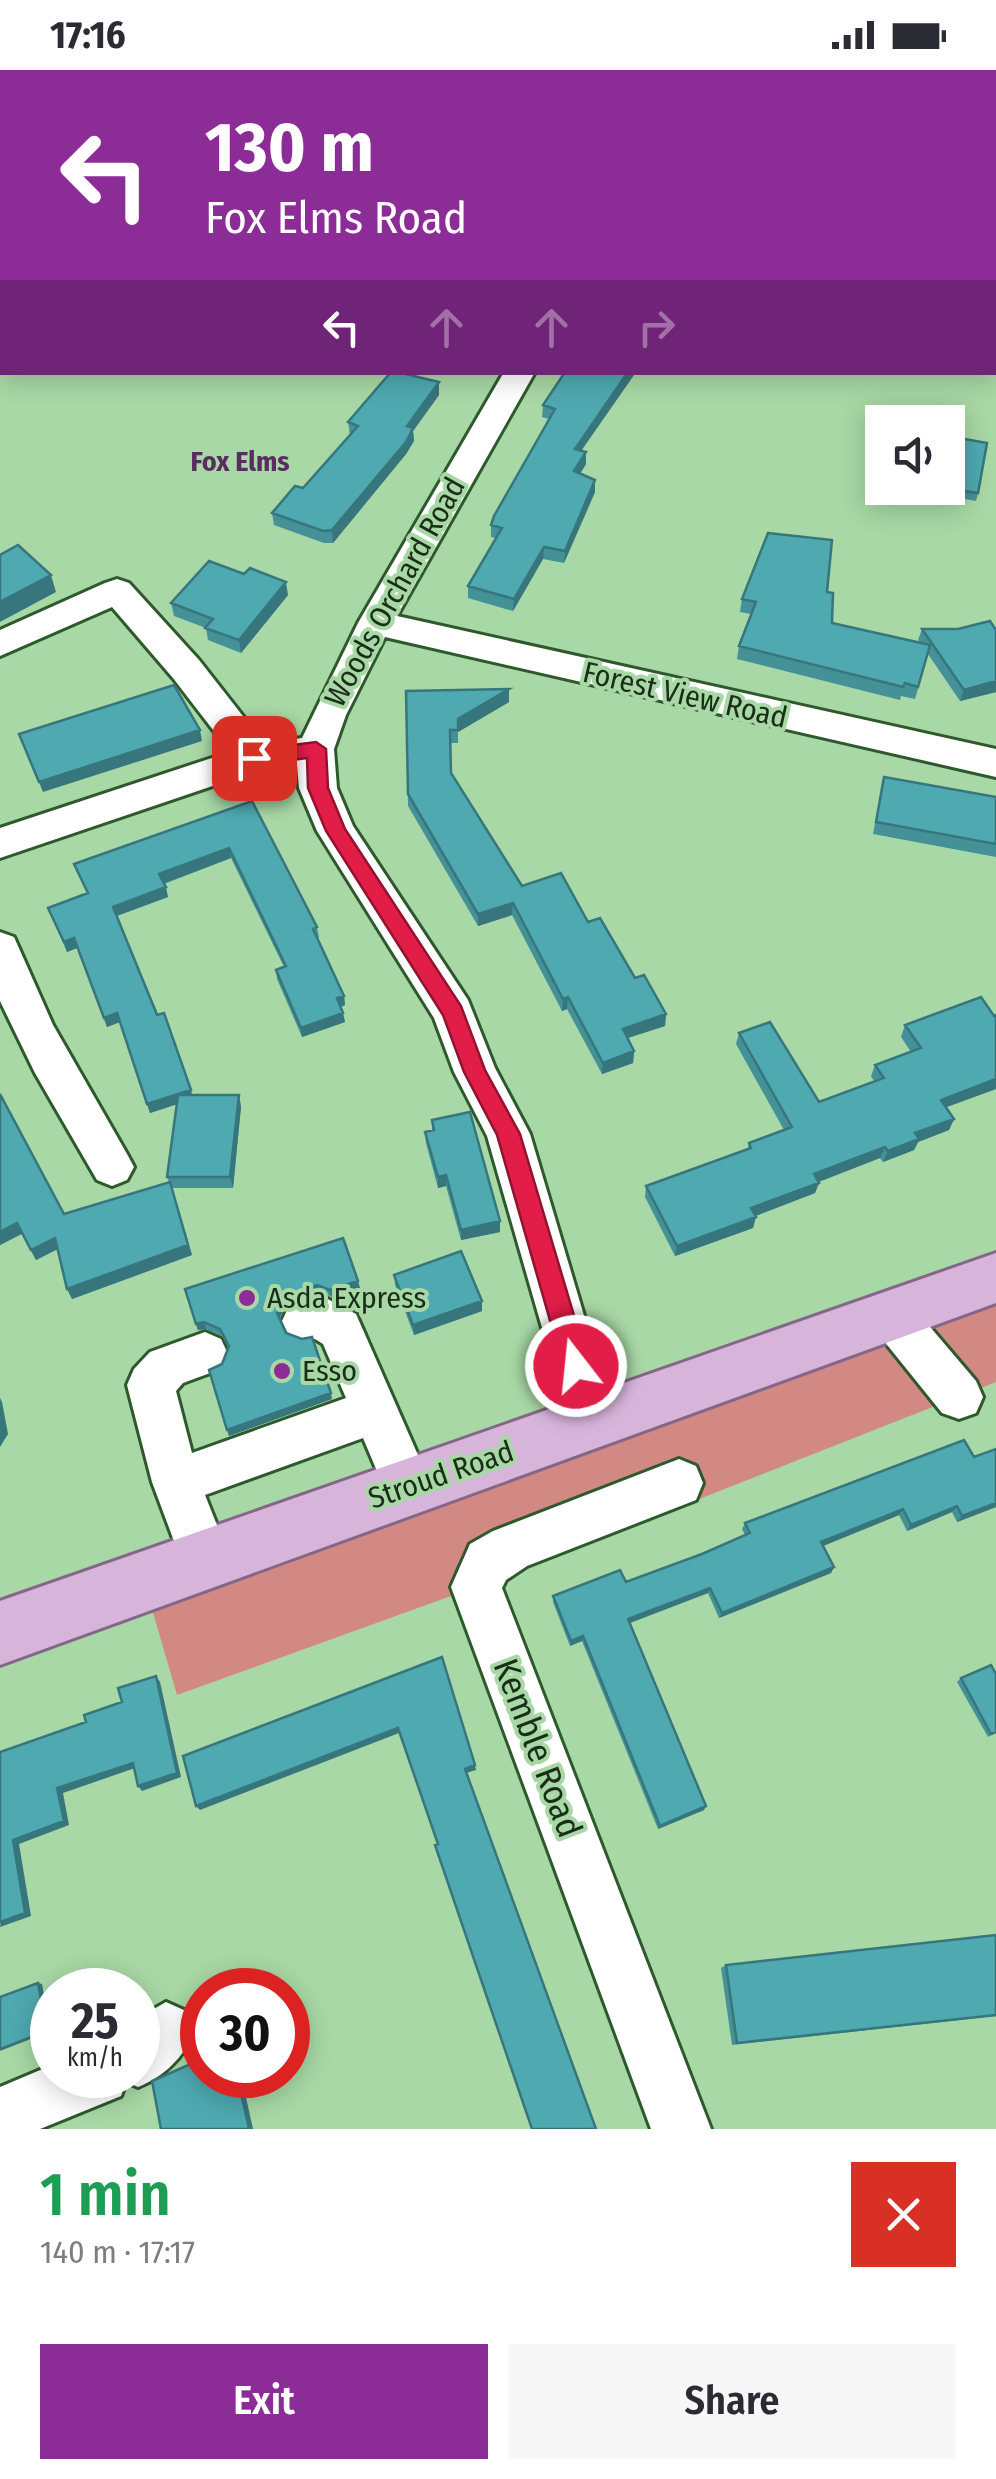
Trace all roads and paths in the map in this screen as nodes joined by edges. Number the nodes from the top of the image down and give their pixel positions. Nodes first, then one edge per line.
1 (518, 375) edge
2 (374, 623) junction
3 (0, 644) edge
4 (316, 749) junction
5 (254, 758) junction
6 (996, 764) edge
7 (0, 843) edge
8 (0, 948) edge
9 (112, 1167) dead end
10 (996, 1278) edge
11 (892, 1316) junction
12 (306, 1321) dead end
13 (205, 1354) dead end
14 (959, 1397) dead end
15 (374, 1412) junction
16 (597, 1422) junction
17 (176, 1482) junction
18 (678, 1483) dead end
19 (408, 1487) junction
20 (206, 1558) junction
21 (0, 1634) edge
22 (44, 2098) edge
23 (0, 2116) edge
24 (681, 2129) edge

1 - 2 street, Woods Orchard Road
2 - 4 street, Woods Orchard Road
2 - 6 street, Forest View Road
3 - 5 street
4 - 5 street
4 - 16 street, Woods Orchard Road
5 - 7 street
8 - 9 street
10 - 11 main road, Stroud Road
11 - 14 street
11 - 16 main road, Stroud Road
12 - 15 street
13 - 17 street
15 - 17 street
15 - 19 street
16 - 19 main road, Stroud Road
17 - 20 street
18 - 24 street, Kemble Road
19 - 20 main road, Stroud Road
20 - 21 main road, Stroud Road
22 - 23 street

